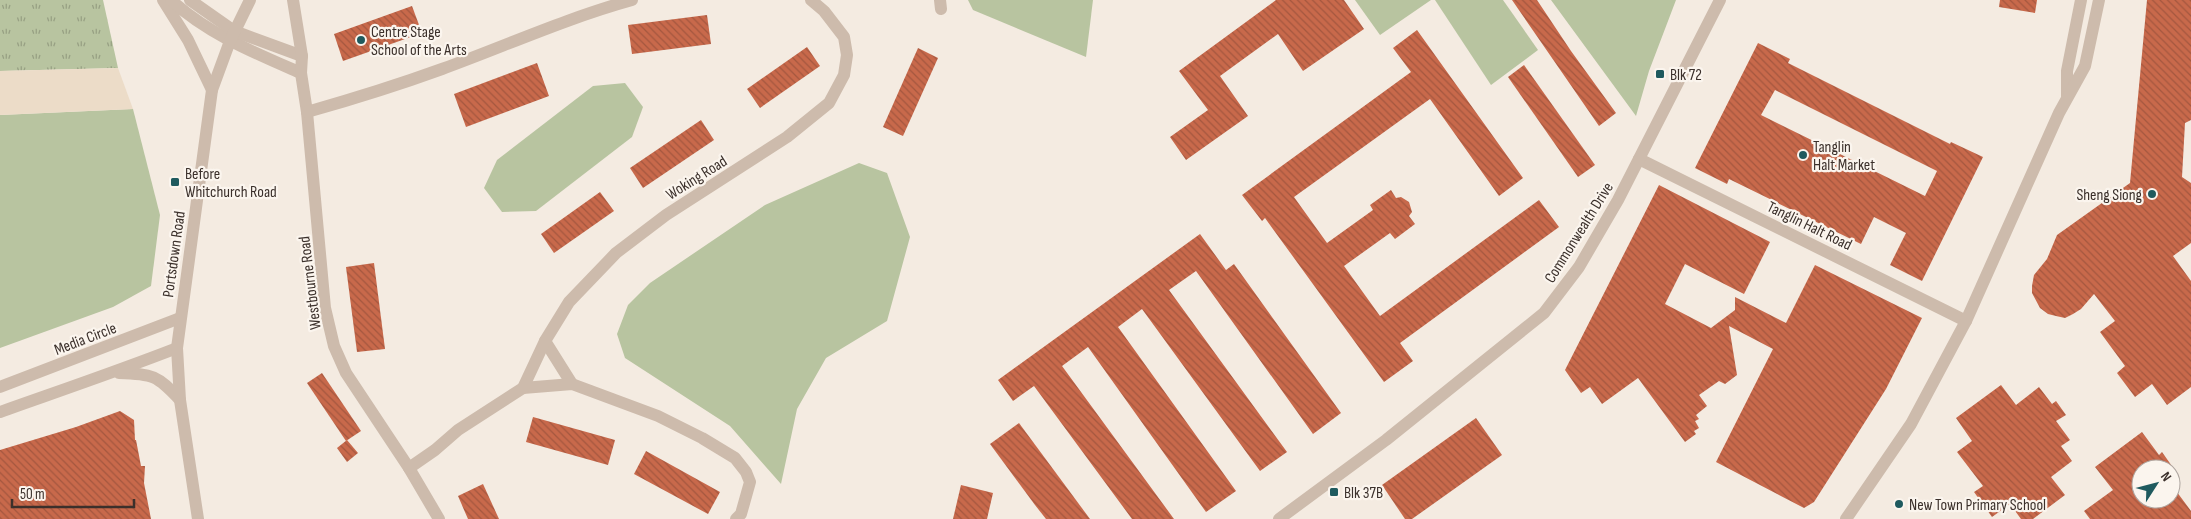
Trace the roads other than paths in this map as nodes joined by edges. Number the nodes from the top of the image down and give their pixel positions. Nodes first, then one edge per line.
1 (163, 0) edge
2 (171, 0) edge
3 (190, 0) edge
4 (250, 0) edge
5 (293, 0) edge
6 (632, 0) edge
7 (811, 0) edge
8 (1720, 0) edge
9 (2081, 0) edge
10 (2099, 0) edge
11 (232, 36) junction
12 (302, 56) junction
13 (301, 73) junction
14 (212, 90) junction
15 (2068, 96) junction
16 (307, 112) junction
17 (1639, 159) junction
18 (180, 318) junction
19 (1966, 321) junction
20 (545, 341) junction
21 (177, 348) junction
22 (114, 372) junction
23 (572, 384) junction
24 (0, 387) edge
25 (523, 388) junction
26 (180, 400) junction
27 (0, 412) edge
28 (409, 468) junction
29 (198, 519) edge
30 (439, 519) edge
31 (736, 519) edge
32 (1279, 519) edge
33 (1846, 519) edge

1 - 14 street
2 - 11 street
3 - 11 street
4 - 11 street, Portsdown Road
5 - 12 street, Westbourne Road
6 - 16 street
7 - 20 street, Woking Road
8 - 17 street, Commonwealth Drive
9 - 15 street
10 - 15 street
11 - 12 street
11 - 13 street
11 - 14 street, Portsdown Road
12 - 13 street, Westbourne Road
13 - 16 street, Westbourne Road
14 - 18 street, Portsdown Road
15 - 19 street
16 - 28 street, Westbourne Road
17 - 19 street, Tanglin Halt Road
17 - 32 street, Commonwealth Drive
18 - 21 street, Portsdown Road
18 - 24 street, Media Circle
19 - 33 street
20 - 23 street
20 - 25 street
21 - 22 street
21 - 26 street, Portsdown Road
22 - 26 street
22 - 27 street
23 - 25 street
23 - 31 street
25 - 28 street
26 - 29 street, Portsdown Road
28 - 30 street, Westbourne Road

